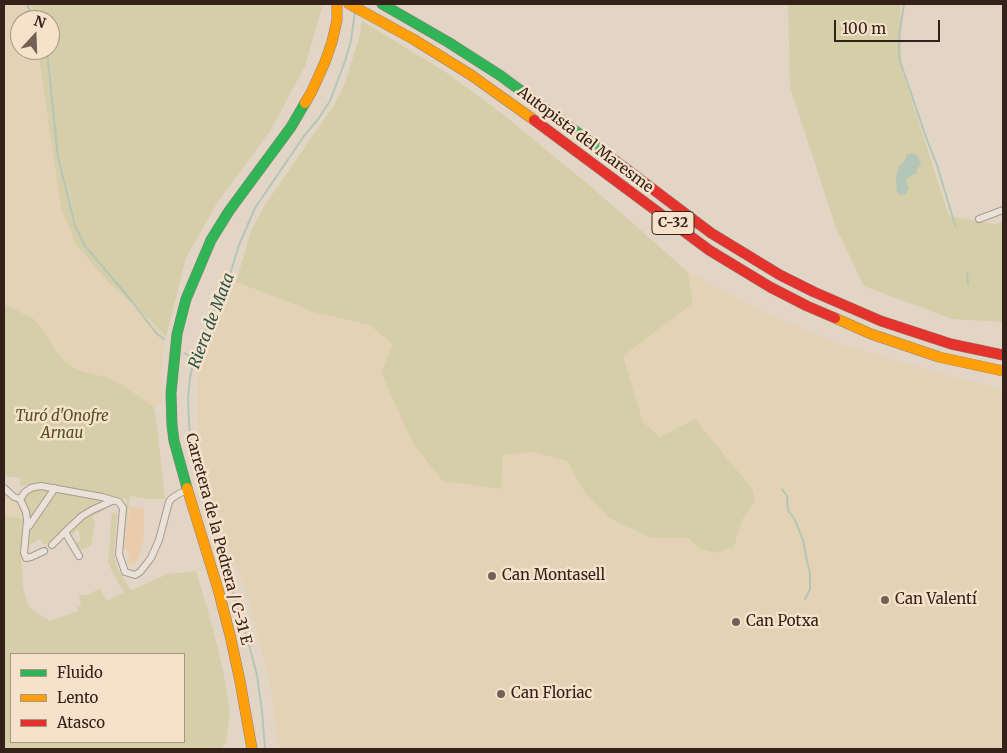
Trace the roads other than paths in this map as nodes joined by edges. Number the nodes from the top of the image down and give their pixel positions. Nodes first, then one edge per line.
1 (337, 4) edge
2 (349, 4) edge
3 (382, 4) edge
4 (1003, 210) edge
5 (979, 219) dead end
6 (1003, 355) edge
7 (1003, 371) edge
8 (4, 488) edge
9 (54, 488) junction
10 (187, 491) junction
11 (20, 499) junction
12 (114, 500) junction
13 (27, 527) junction
14 (65, 532) junction
15 (52, 546) dead end
16 (44, 551) dead end
17 (79, 556) dead end
18 (251, 741) edge

1 - 10 main road, Carretera de la Pedrera / C-31 E
2 - 7 main road, Autopista del Maresme / C-32
3 - 6 main road, Autopista del Maresme / C-32
4 - 5 street
8 - 11 street
9 - 11 street
9 - 12 street
9 - 13 street
10 - 12 street
10 - 18 main road, Carretera de la Pedrera / C-31 E
11 - 13 street
12 - 14 street
13 - 16 street
14 - 15 street
14 - 17 street

